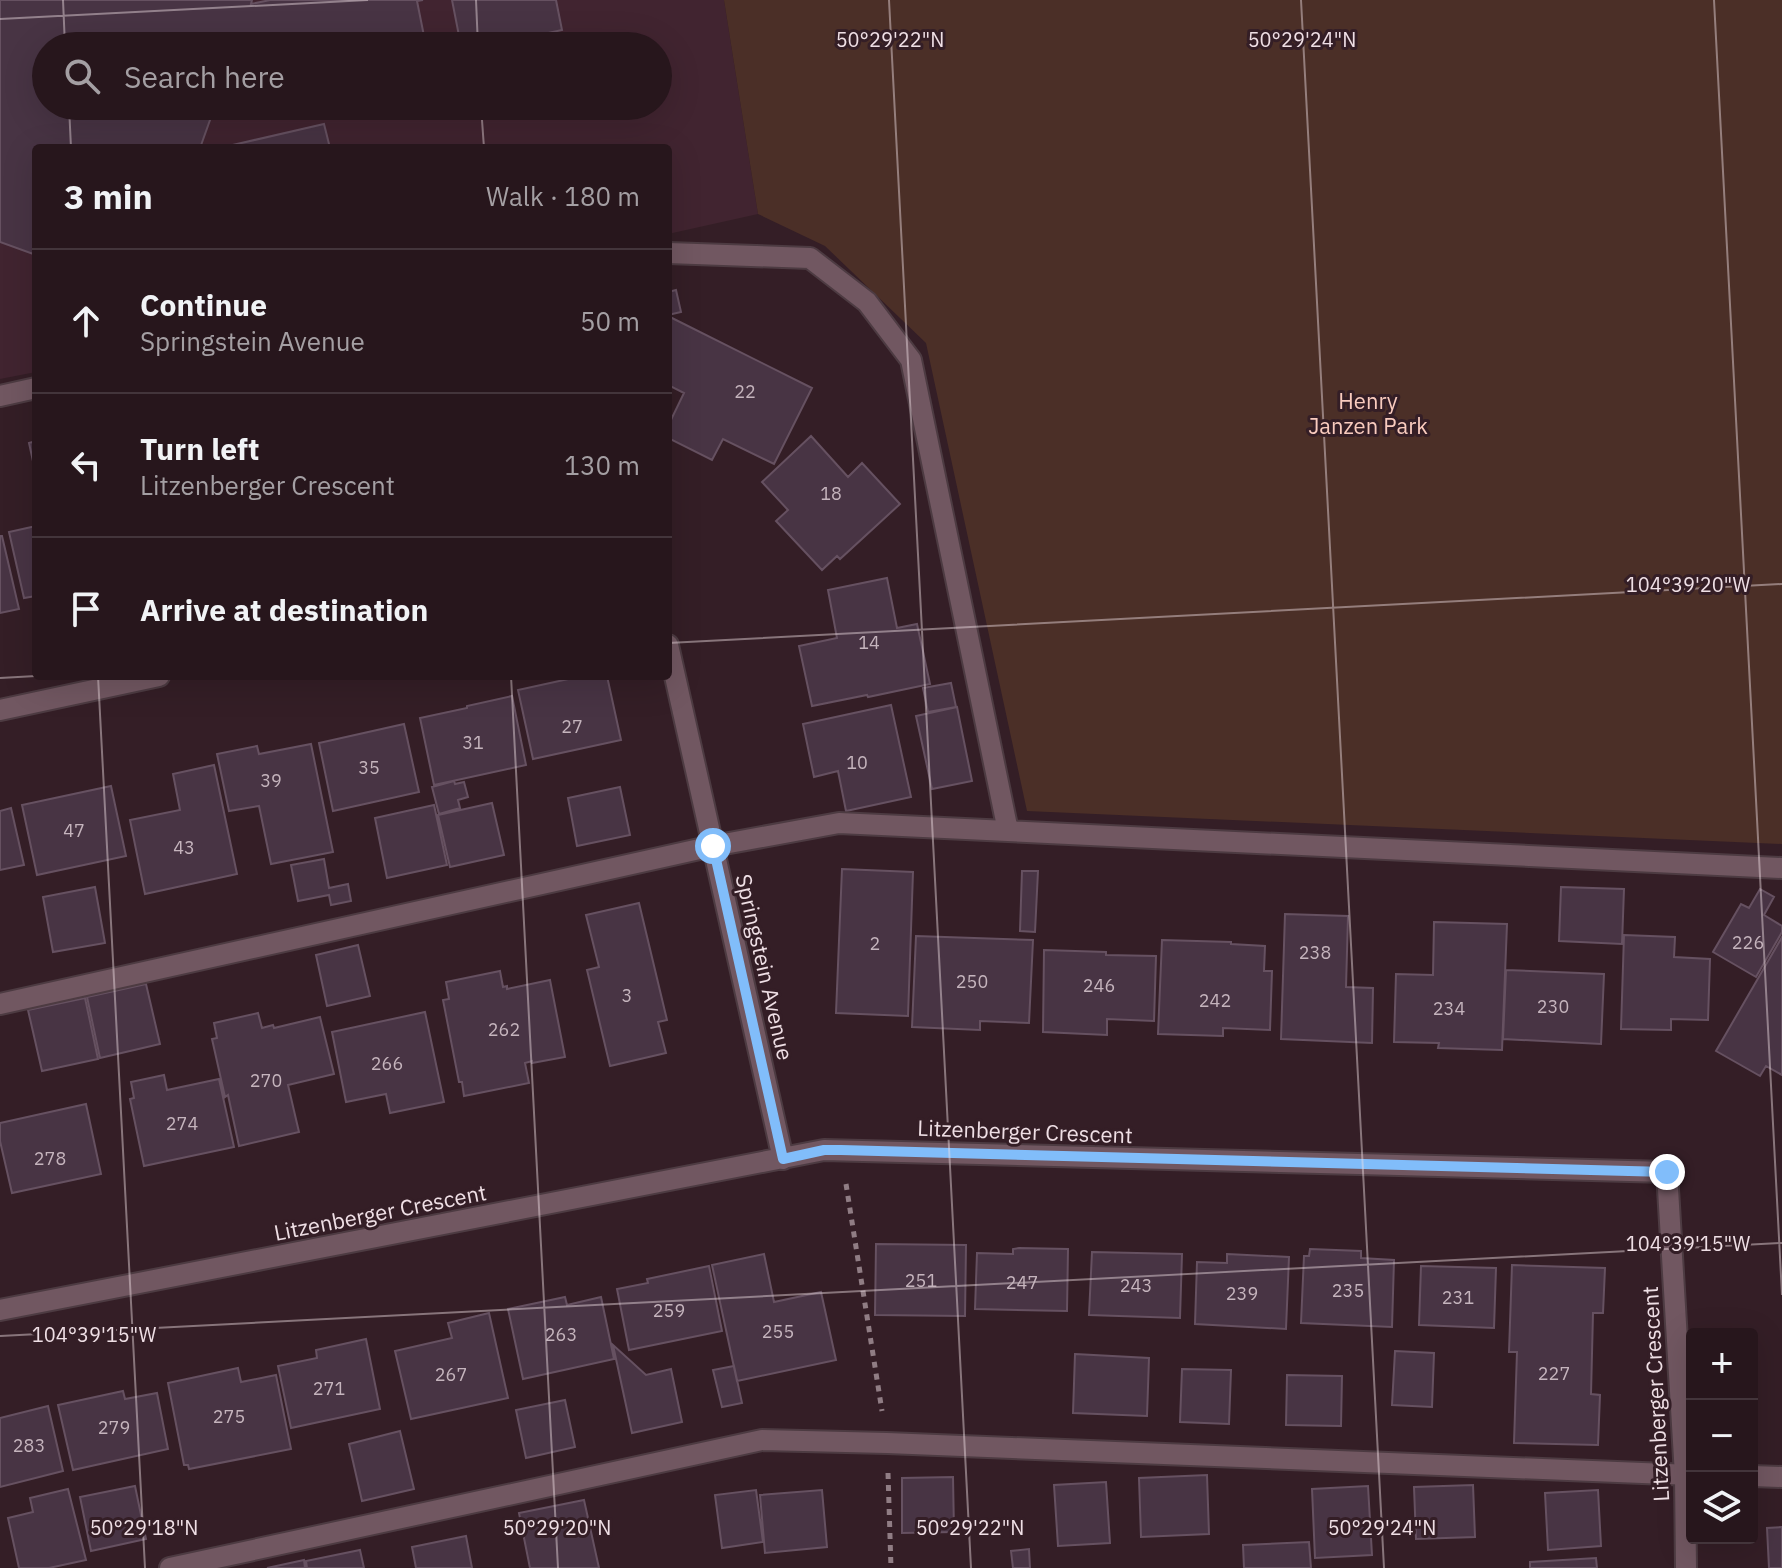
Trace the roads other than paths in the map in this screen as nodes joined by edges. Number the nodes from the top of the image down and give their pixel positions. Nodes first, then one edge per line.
1 (672, 253) edge
2 (32, 389) edge
3 (0, 396) edge
4 (672, 663) edge
5 (140, 680) edge
6 (0, 710) edge
7 (1008, 831) junction
8 (713, 846) junction
9 (1782, 868) edge
10 (0, 1004) edge
11 (783, 1159) junction
12 (0, 1310) edge
13 (1688, 1472) edge
14 (1686, 1475) edge
15 (1758, 1476) edge
16 (1782, 1477) edge
17 (1687, 1544) edge
18 (170, 1568) edge
19 (1686, 1568) edge

1 - 7 street
2 - 3 street
4 - 8 street, Springstein Avenue
5 - 6 street
7 - 8 street
7 - 9 street
8 - 10 street
8 - 11 street, Springstein Avenue
11 - 12 street, Litzenberger Crescent
11 - 13 street, Litzenberger Crescent
14 - 18 street
15 - 16 street
17 - 19 street, Litzenberger Crescent

